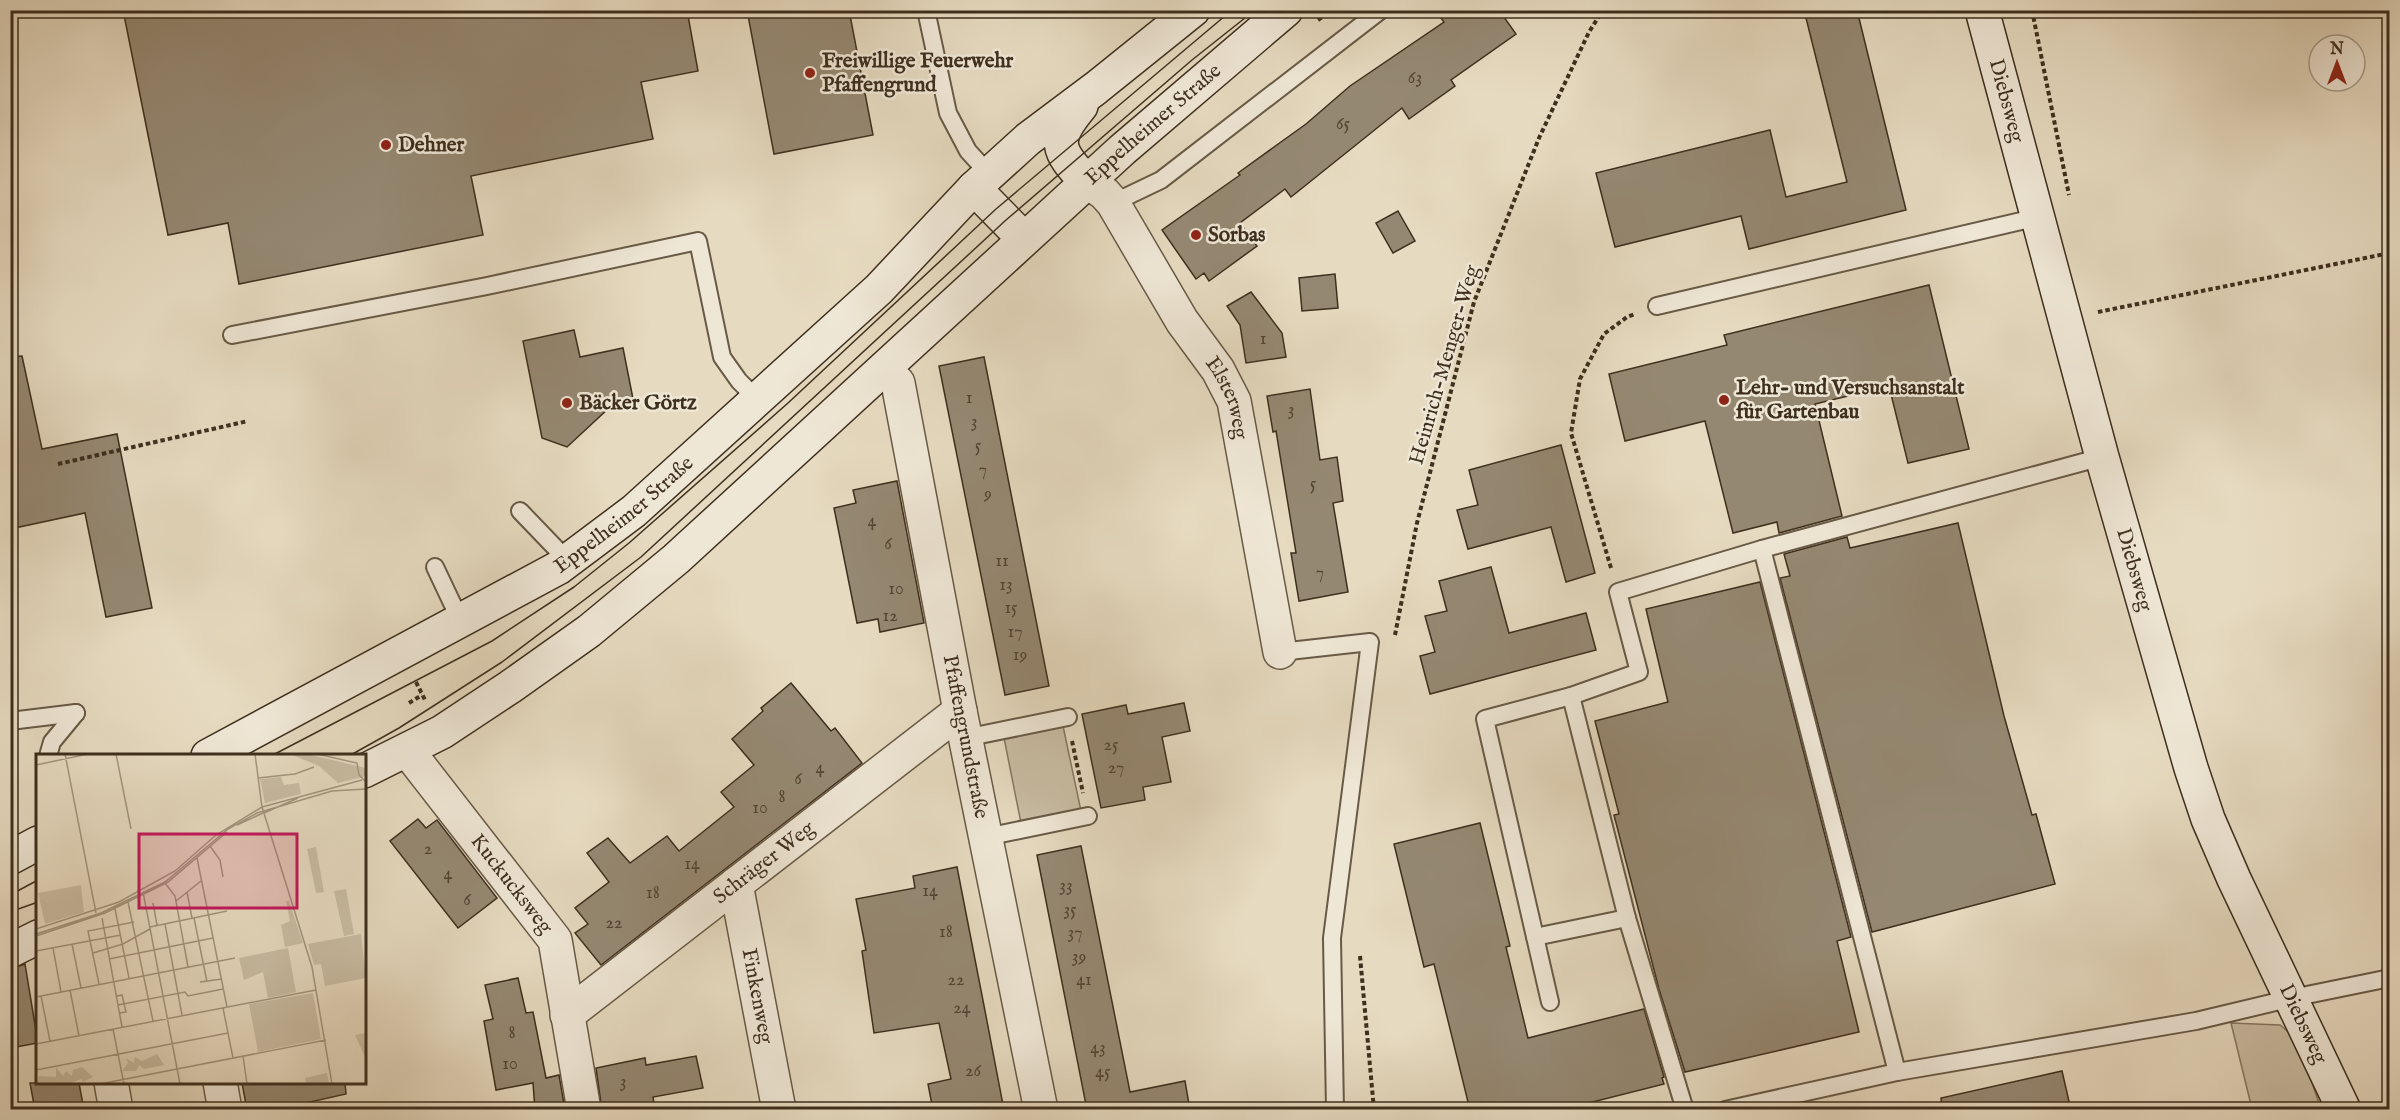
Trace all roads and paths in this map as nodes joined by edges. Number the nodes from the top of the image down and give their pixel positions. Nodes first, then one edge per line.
1 (926, 10) edge
2 (1193, 10) edge
3 (1286, 10) edge
4 (1381, 10) edge
5 (1603, 10) edge
6 (1982, 10) edge
7 (1096, 88) junction
8 (982, 181) junction
9 (1088, 182) junction
10 (1113, 203) junction
11 (2038, 217) junction
12 (1024, 239) junction
13 (2390, 253) edge
14 (1657, 306) joint
15 (2066, 318) junction
16 (232, 335) dead end
17 (885, 368) junction
18 (757, 399) junction
19 (248, 421) dead end
20 (2102, 458) junction
21 (58, 464) dead end
22 (520, 511) dead end
23 (1762, 549) junction
24 (568, 561) junction
25 (435, 567) dead end
26 (1618, 592) junction
27 (461, 622) junction
28 (1394, 641) dead end
29 (1280, 652) joint
30 (399, 653) junction
31 (422, 695) junction
32 (1571, 696) junction
33 (409, 703) dead end
34 (1068, 717) joint
35 (10, 721) edge
36 (963, 724) junction
37 (442, 732) junction
38 (406, 750) junction
39 (49, 754) edge
40 (212, 754) edge
41 (366, 770) edge
42 (1088, 816) joint
43 (986, 837) junction
44 (36, 844) edge
45 (10, 858) edge
46 (736, 884) junction
47 (1627, 918) junction
48 (1535, 937) junction
49 (36, 938) edge
50 (1360, 948) dead end
51 (10, 951) edge
52 (2390, 978) edge
53 (2292, 998) junction
54 (1550, 1002) dead end
55 (567, 1015) junction
56 (1897, 1072) junction
57 (111, 1084) edge
58 (220, 1084) edge
59 (116, 1110) edge
60 (225, 1110) edge
61 (584, 1110) edge
62 (779, 1110) edge
63 (1041, 1110) edge
64 (1335, 1110) edge
65 (1374, 1110) edge
66 (1684, 1110) edge
67 (1725, 1110) edge
68 (2344, 1110) edge

1 - 8 lane
2 - 7 main road, Eppelheimer Straße
3 - 9 main road, Eppelheimer Straße
4 - 10 lane, Eppelheimer Straße
5 - 28 path, Heinrich-Menger-Weg
6 - 11 main road, Diebsweg
7 - 8 main road, Eppelheimer Straße
7 - 9 main road, Elsterweg
8 - 12 main road
8 - 18 main road, Eppelheimer Straße
9 - 10 main road, Elsterweg
9 - 12 main road, Eppelheimer Straße
10 - 29 main road, Elsterweg
11 - 14 lane
11 - 15 main road, Diebsweg
12 - 17 main road, Eppelheimer Straße
13 - 15 path
14 - 26 path
15 - 20 main road, Diebsweg
16 - 18 lane
17 - 36 main road, Pfaffengrundstraße
17 - 37 main road, Eppelheimer Straße
18 - 24 main road, Eppelheimer Straße
19 - 21 path
20 - 23 lane
20 - 53 main road, Diebsweg
22 - 24 lane
23 - 26 lane
23 - 56 lane
24 - 27 main road, Eppelheimer Straße
25 - 27 lane
26 - 32 lane
27 - 30 main road, Eppelheimer Straße
29 - 64 lane
30 - 31 path
30 - 40 main road, Eppelheimer Straße
31 - 33 path
31 - 37 path
32 - 47 lane
32 - 48 lane
34 - 36 lane
34 - 42 path
35 - 39 lane
36 - 43 main road, Pfaffengrundstraße
36 - 46 main road, Schräger Weg
37 - 38 main road, Eppelheimer Straße
38 - 41 main road, Eppelheimer Straße
38 - 55 main road, Kuckucksweg
42 - 43 lane
43 - 63 main road, Pfaffengrundstraße
44 - 45 main road
46 - 55 main road, Schräger Weg
46 - 62 main road, Finkenweg
47 - 48 lane
47 - 66 lane
48 - 54 lane
49 - 51 main road
50 - 65 path
52 - 53 lane
53 - 56 lane
53 - 68 main road, Diebsweg
55 - 61 main road, Kuckucksweg
56 - 67 lane
57 - 59 main road
58 - 60 main road

